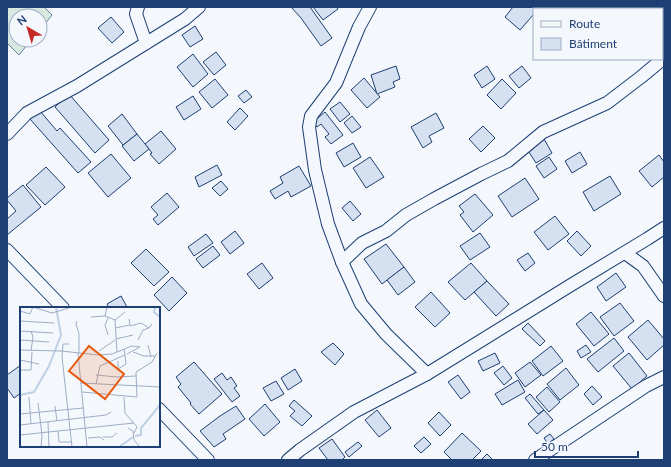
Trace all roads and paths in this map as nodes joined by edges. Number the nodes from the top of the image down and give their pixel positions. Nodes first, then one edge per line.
1 (138, 7) edge
2 (199, 7) edge
3 (370, 7) edge
4 (146, 42) junction
5 (662, 60) edge
6 (7, 134) edge
7 (664, 228) edge
8 (7, 250) edge
9 (625, 253) junction
10 (342, 262) junction
11 (664, 296) edge
12 (62, 307) edge
13 (427, 374) junction
14 (664, 377) edge
15 (160, 410) edge
16 (208, 460) edge
17 (288, 460) edge
18 (535, 460) edge

1 - 4 street
2 - 4 street
3 - 10 street
4 - 6 street
5 - 10 street
7 - 9 street
8 - 12 street
9 - 11 street
9 - 13 street
10 - 13 street
13 - 17 street
14 - 18 street
15 - 16 street

